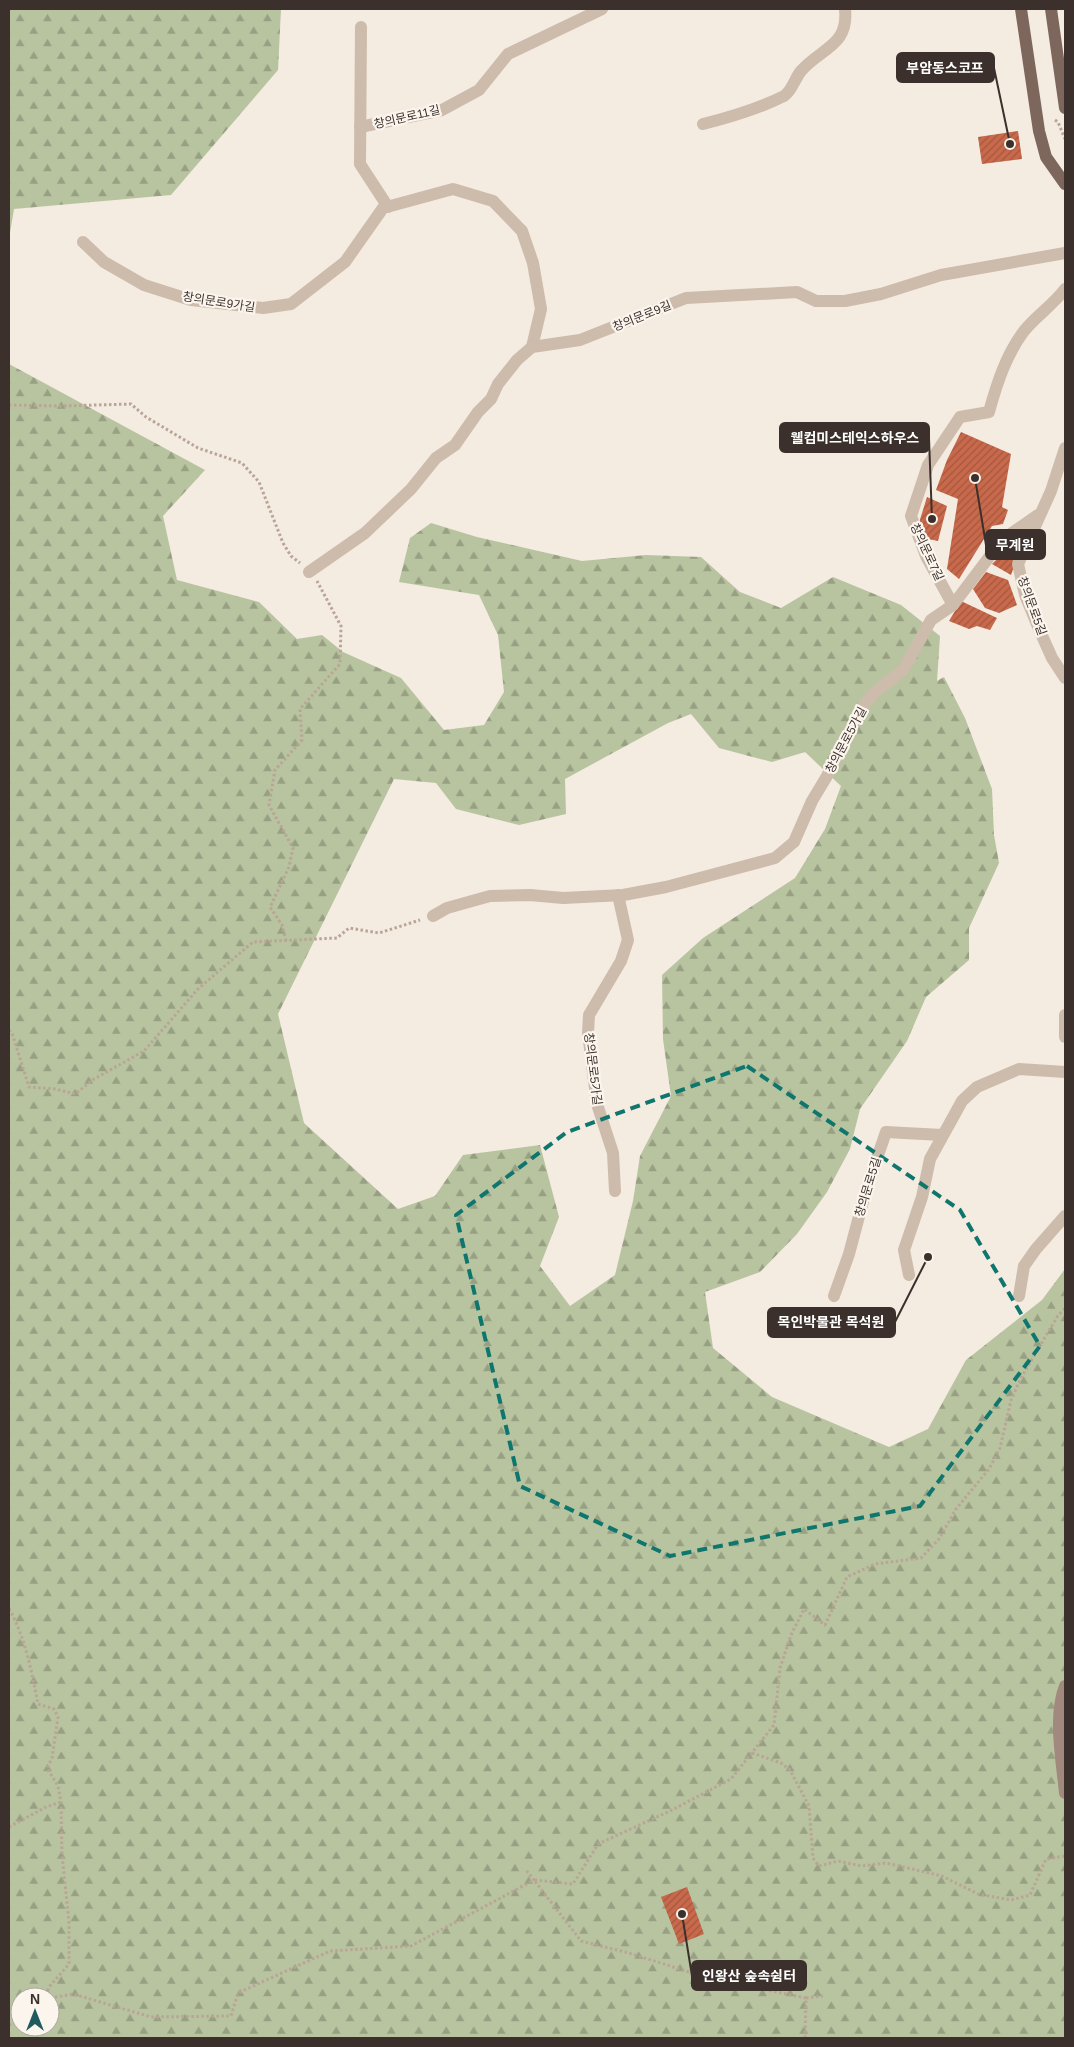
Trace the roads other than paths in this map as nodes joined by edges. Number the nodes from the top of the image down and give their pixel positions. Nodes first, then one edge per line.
1 (602, 9) edge
2 (845, 9) edge
3 (1021, 9) edge
4 (1050, 9) edge
5 (587, 12) edge
6 (361, 27) dead end
7 (1065, 108) edge
8 (703, 124) dead end
9 (360, 127) junction
10 (1065, 184) edge
11 (388, 207) junction
12 (82, 242) dead end
13 (1065, 252) edge
14 (1065, 289) edge
15 (532, 347) junction
16 (1065, 448) edge
17 (1038, 515) junction
18 (310, 571) road end
19 (953, 604) junction
20 (1065, 678) edge
21 (618, 895) junction
22 (433, 916) road end
23 (1065, 1015) edge
24 (1065, 1037) edge
25 (1065, 1072) edge
26 (942, 1135) junction
27 (615, 1191) dead end
28 (1065, 1216) edge
29 (909, 1275) dead end
30 (834, 1296) dead end
31 (1019, 1296) dead end
32 (1065, 1686) edge
33 (1065, 1793) edge

1 - 5 street, 창의문로11길
2 - 8 street
3 - 10 main road
4 - 7 main road
5 - 9 street, 창의문로11길
6 - 9 street
9 - 11 street
11 - 12 street, 창의문로9가길
11 - 15 street
13 - 15 street, 창의문로9길
14 - 19 street, 창의문로7길
15 - 18 street
16 - 17 street, 창의문로5길
17 - 19 street, 창의문로5가길
17 - 20 street, 창의문로5길
19 - 21 street, 창의문로5가길
21 - 22 street, 창의문로5가길
21 - 27 street, 창의문로5가길
23 - 24 street
25 - 26 street
26 - 29 street
26 - 30 street, 창의문로5길
28 - 31 street
32 - 33 street

